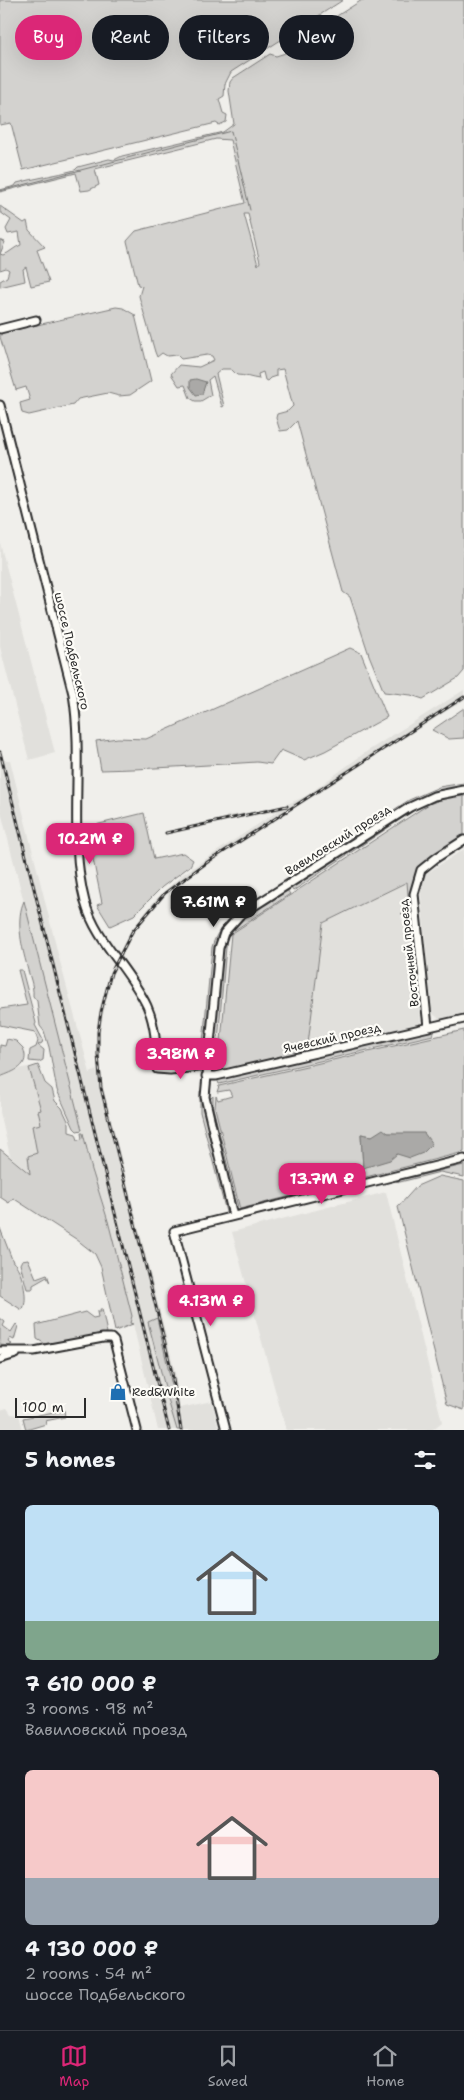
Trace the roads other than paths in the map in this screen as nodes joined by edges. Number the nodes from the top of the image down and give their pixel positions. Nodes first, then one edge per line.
1 (36, 320) dead end
2 (0, 329) edge
3 (0, 405) edge
4 (464, 790) edge
5 (464, 840) edge
6 (464, 1019) edge
7 (428, 1027) junction
8 (207, 1066) junction
9 (206, 1076) junction
10 (464, 1158) edge
11 (233, 1216) junction
12 (0, 1351) edge
13 (20, 1353) junction
14 (0, 1359) edge
15 (137, 1430) edge
16 (226, 1430) edge

1 - 2 street
3 - 8 street, шоссе Подбельского
4 - 8 street, Вавиловский проезд
5 - 7 street, Восточный проезд
6 - 7 street, Ячевский проезд
7 - 9 street, Ячевский проезд
8 - 9 street, Вавиловский проезд
9 - 11 street, Вавиловский проезд
10 - 11 street
11 - 16 street
12 - 13 street
13 - 14 street
13 - 15 street

